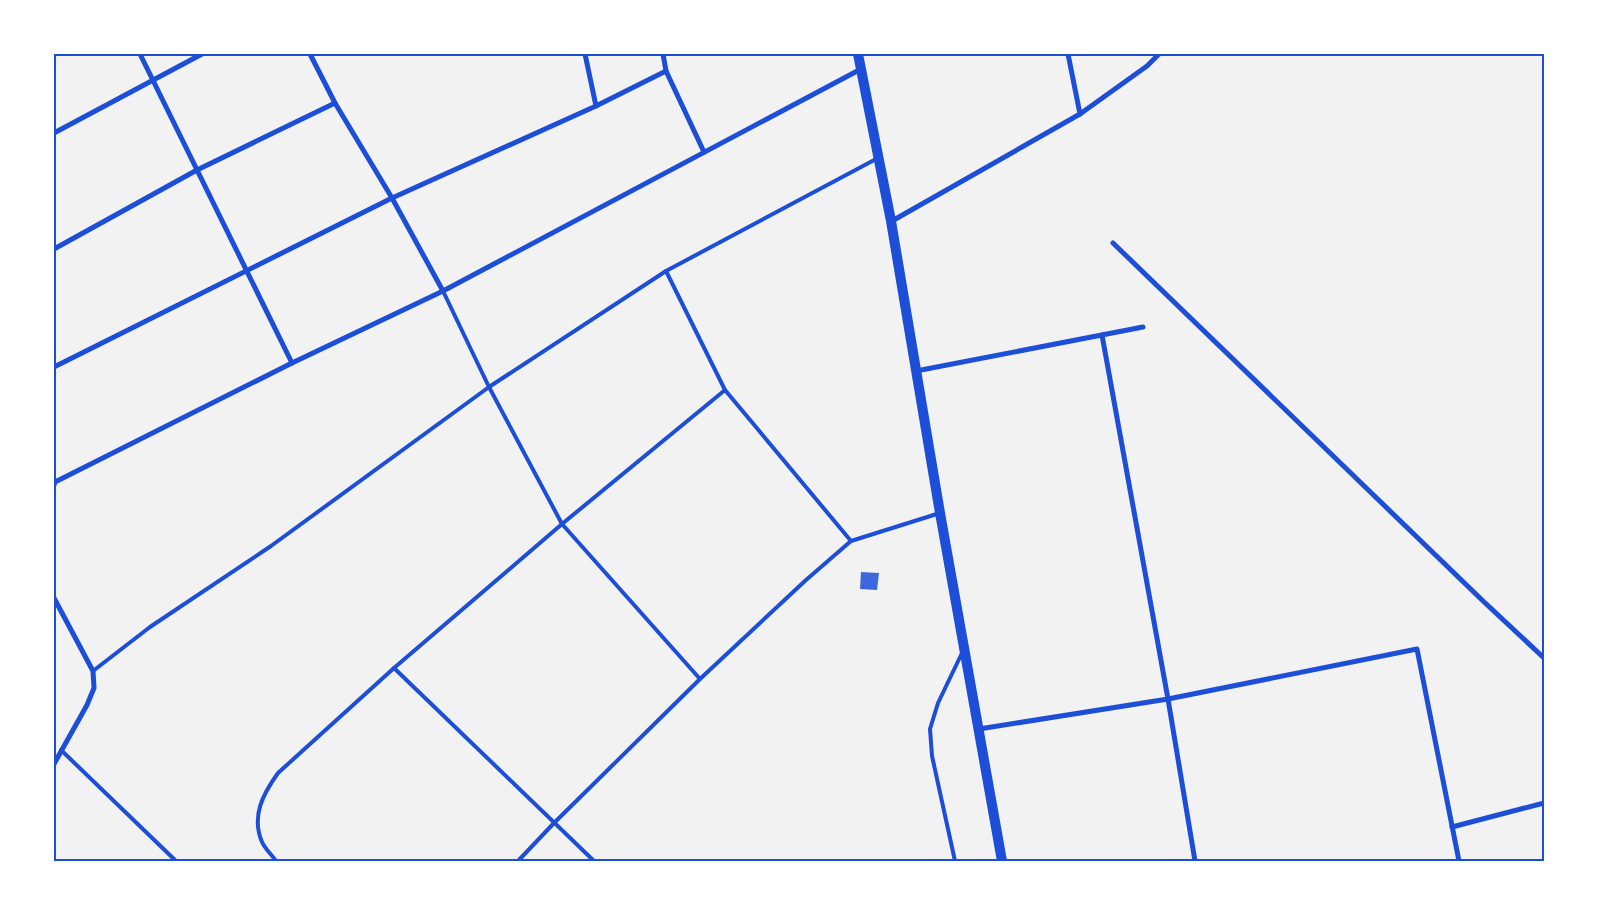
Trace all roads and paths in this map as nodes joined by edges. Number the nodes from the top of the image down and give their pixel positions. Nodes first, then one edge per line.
1 (140, 54) edge
2 (202, 54) edge
3 (310, 54) edge
4 (585, 54) edge
5 (663, 54) edge
6 (858, 54) edge
7 (1068, 54) edge
8 (1159, 54) edge
9 (861, 69) junction
10 (666, 71) junction
11 (152, 80) junction
12 (335, 103) junction
13 (596, 106) junction
14 (1080, 114) junction
15 (54, 133) edge
16 (704, 152) junction
17 (879, 158) junction
18 (197, 170) junction
19 (392, 198) junction
20 (891, 221) junction
21 (1113, 243) dead end
22 (54, 249) edge
23 (666, 271) junction
24 (247, 272) junction
25 (443, 291) junction
26 (1143, 327) dead end
27 (1102, 335) junction
28 (292, 363) junction
29 (54, 367) edge
30 (916, 371) junction
31 (489, 387) junction
32 (725, 390) junction
33 (54, 483) edge
34 (940, 513) junction
35 (562, 524) junction
36 (851, 541) junction
37 (54, 598) edge
38 (964, 649) junction
39 (1544, 658) edge
40 (394, 668) junction
41 (93, 672) junction
42 (700, 679) junction
43 (1168, 699) junction
44 (978, 729) junction
45 (61, 750) junction
46 (54, 764) edge
47 (1544, 803) edge
48 (554, 823) junction
49 (1452, 826) junction
50 (176, 861) edge
51 (276, 861) edge
52 (518, 861) edge
53 (594, 861) edge
54 (955, 861) edge
55 (1002, 861) edge
56 (1195, 861) edge
57 (1459, 861) edge

1 - 11 street
2 - 11 street
3 - 12 street
4 - 13 street
5 - 10 street
6 - 9 main road
7 - 14 street
8 - 14 street
9 - 16 street
9 - 17 main road
10 - 13 street
10 - 16 street
11 - 15 street
11 - 18 street
12 - 18 street
12 - 19 street
13 - 19 street
14 - 20 street
16 - 25 street
17 - 20 main road
17 - 23 lane
18 - 22 street
18 - 24 street
19 - 24 street
19 - 25 street
20 - 30 main road
21 - 39 street
23 - 31 lane
23 - 32 lane
24 - 28 street
24 - 29 street
25 - 28 street
25 - 31 lane
26 - 27 street
27 - 30 street
27 - 43 street
28 - 33 street
30 - 34 main road
31 - 35 lane
31 - 41 lane
32 - 35 lane
32 - 36 lane
34 - 36 lane
34 - 38 main road
35 - 40 lane
35 - 42 lane
36 - 42 lane
37 - 41 street
38 - 44 main road
38 - 54 lane
40 - 48 lane
40 - 51 lane
41 - 45 street
42 - 48 lane
43 - 44 street
43 - 49 street
43 - 56 street
44 - 55 main road
45 - 46 street
45 - 50 lane
47 - 49 street
48 - 52 lane
48 - 53 lane
49 - 57 street

